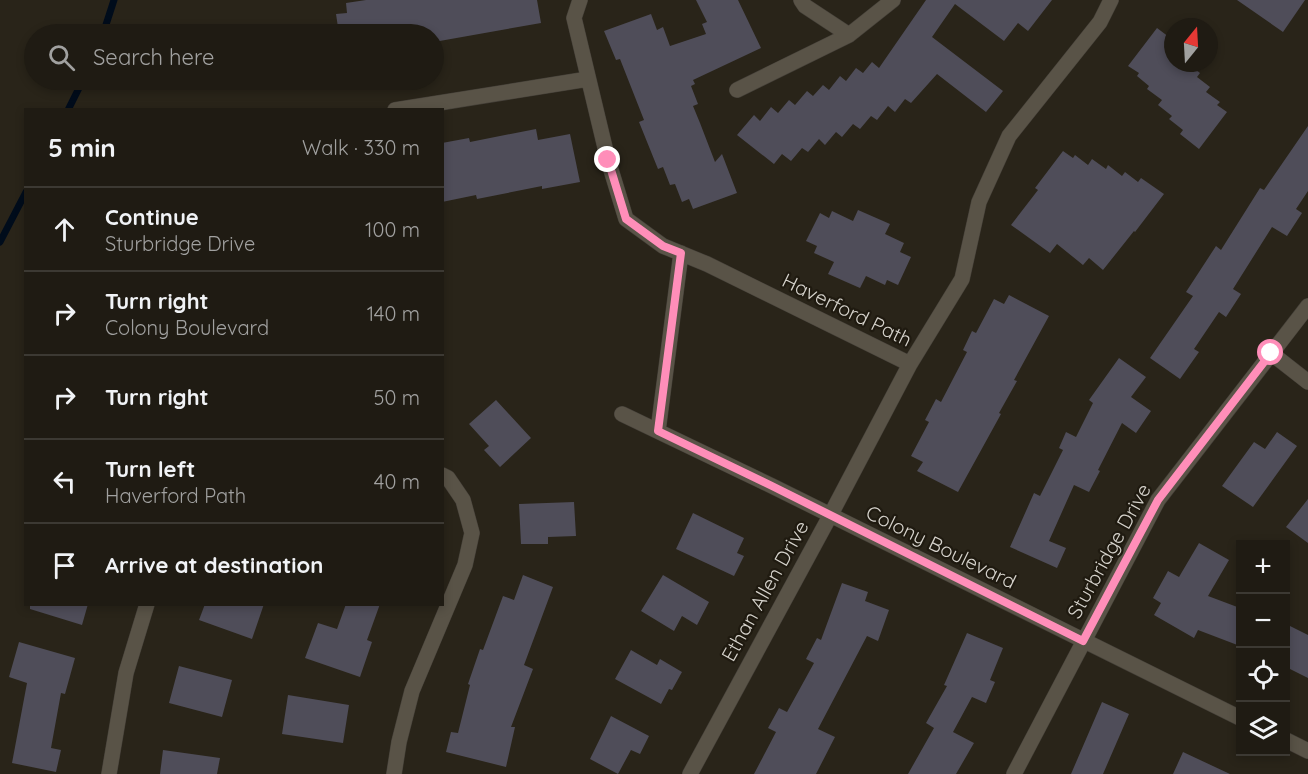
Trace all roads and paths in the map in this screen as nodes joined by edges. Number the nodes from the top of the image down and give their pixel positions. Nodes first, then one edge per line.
1 (580, 0) edge
2 (801, 0) edge
3 (893, 0) edge
4 (1111, 0) edge
5 (849, 35) junction
6 (588, 79) junction
7 (737, 90) dead end
8 (407, 108) edge
9 (681, 253) junction
10 (1308, 306) edge
11 (1271, 353) junction
12 (910, 364) junction
13 (1308, 381) edge
14 (622, 414) dead end
15 (658, 431) junction
16 (444, 476) edge
17 (830, 516) junction
18 (146, 606) edge
19 (1083, 641) junction
20 (1236, 716) edge
21 (1290, 742) edge
22 (1308, 751) edge
23 (109, 774) edge
24 (394, 774) edge
25 (690, 774) edge
26 (1014, 774) edge

1 - 6 street, Haverford Path
2 - 5 street
3 - 5 street
4 - 12 street, Haverford Path
5 - 7 street
6 - 8 street
6 - 9 street, Haverford Path
9 - 12 street, Haverford Path
9 - 15 street
10 - 11 street, Sturbridge Drive
11 - 13 street
11 - 19 street, Sturbridge Drive
12 - 17 street, Ethan Allen Drive
14 - 15 street, Colony Boulevard
15 - 17 street, Colony Boulevard
16 - 24 street
17 - 19 street, Colony Boulevard
17 - 25 street, Ethan Allen Drive
18 - 23 street
19 - 20 street, Colony Boulevard
19 - 26 street, Sturbridge Drive
21 - 22 street

